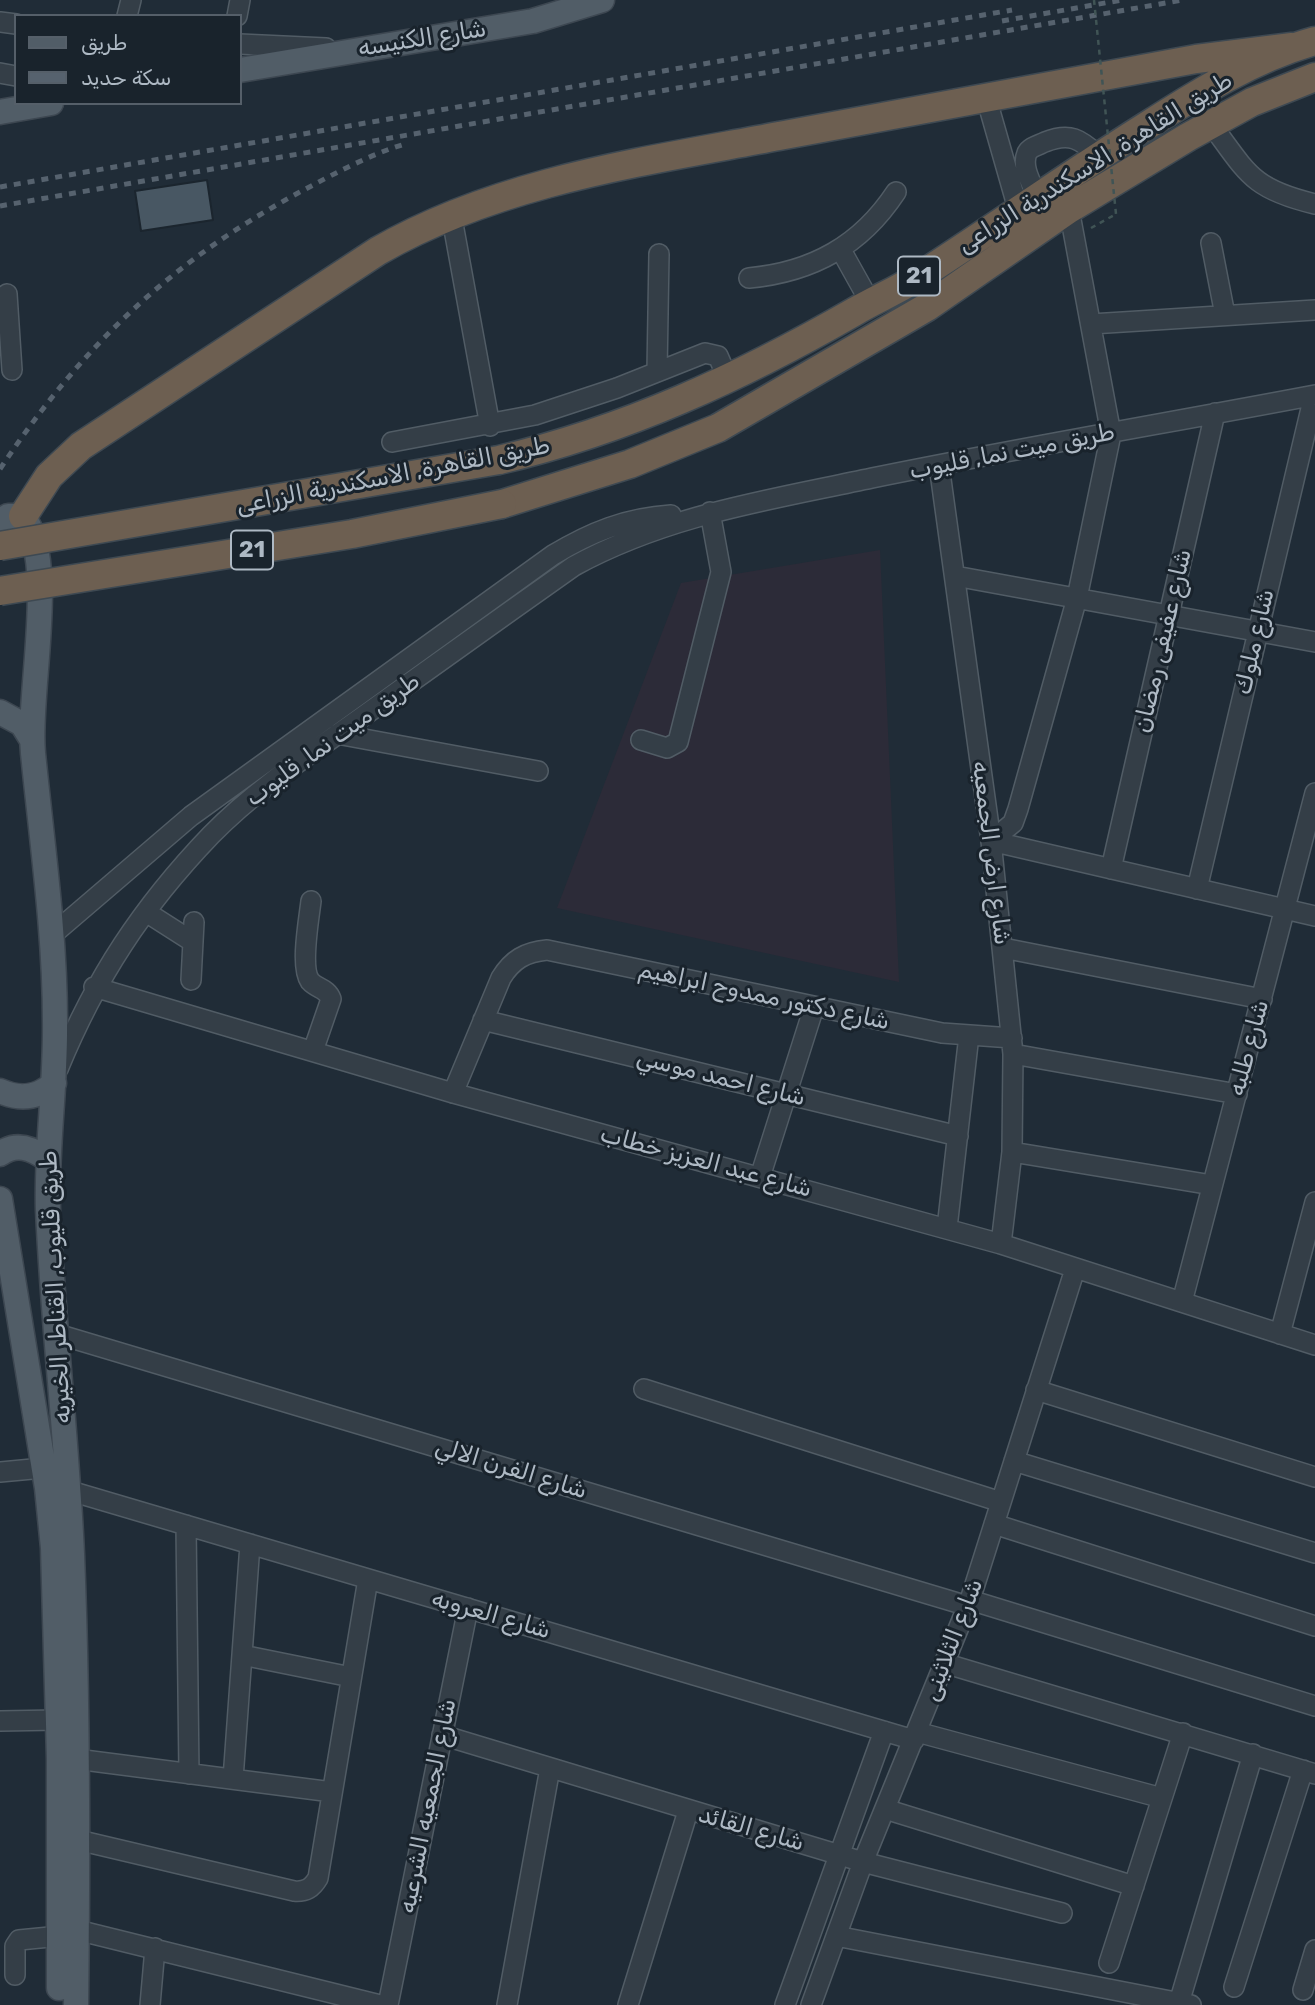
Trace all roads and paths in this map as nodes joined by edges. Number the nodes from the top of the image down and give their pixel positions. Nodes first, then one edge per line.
1 (601, 0) edge
2 (1094, 0) edge
3 (566, 6) edge
4 (242, 44) edge
5 (1303, 44) edge
6 (352, 50) junction
7 (242, 70) edge
8 (1315, 76) edge
9 (986, 97) junction
10 (40, 105) edge
11 (0, 112) edge
12 (1211, 124) junction
13 (1099, 156) junction
14 (897, 191) dead end
15 (1028, 203) junction
16 (1315, 204) edge
17 (1069, 209) junction
18 (451, 213) junction
19 (1092, 227) dead end
20 (1211, 243) dead end
21 (841, 250) junction
22 (659, 254) dead end
23 (749, 278) dead end
24 (8, 294) dead end
25 (870, 302) junction
26 (1315, 310) edge
27 (1225, 315) junction
28 (1091, 324) junction
29 (15, 370) edge
30 (657, 372) junction
31 (729, 379) junction
32 (1314, 395) edge
33 (1215, 413) junction
34 (490, 426) junction
35 (1111, 434) junction
36 (391, 442) dead end
37 (939, 465) junction
38 (710, 512) junction
39 (11, 520) edge
40 (0, 546) edge
41 (955, 576) junction
42 (0, 591) edge
43 (1077, 598) junction
44 (1169, 615) junction
45 (1258, 631) junction
46 (1315, 642) edge
47 (0, 712) edge
48 (337, 734) junction
49 (32, 740) junction
50 (641, 740) dead end
51 (538, 771) dead end
52 (1315, 793) edge
53 (991, 841) junction
54 (1111, 869) junction
55 (1197, 889) junction
56 (311, 901) dead end
57 (1285, 909) junction
58 (146, 912) junction
59 (1315, 916) edge
60 (194, 922) dead end
61 (52, 935) junction
62 (193, 942) junction
63 (1003, 948) junction
64 (191, 980) dead end
65 (94, 988) junction
66 (1262, 999) junction
67 (814, 1007) junction
68 (484, 1020) junction
69 (969, 1035) junction
70 (1012, 1046) junction
71 (313, 1051) junction
72 (55, 1079) junction
73 (0, 1091) edge
74 (453, 1093) junction
75 (786, 1094) junction
76 (1237, 1094) junction
77 (958, 1136) junction
78 (1012, 1152) junction
79 (0, 1154) edge
80 (47, 1158) junction
81 (760, 1177) junction
82 (1212, 1185) junction
83 (0, 1199) edge
84 (1315, 1202) edge
85 (947, 1228) junction
86 (1001, 1244) junction
87 (1075, 1269) junction
88 (1182, 1303) junction
89 (54, 1333) junction
90 (1280, 1334) junction
91 (1315, 1345) edge
92 (644, 1389) dead end
93 (1036, 1390) junction
94 (1014, 1461) junction
95 (43, 1468) junction
96 (0, 1472) edge
97 (1315, 1476) edge
98 (67, 1490) junction
99 (1001, 1502) junction
100 (994, 1524) junction
101 (186, 1525) junction
102 (250, 1544) junction
103 (1315, 1553) edge
104 (368, 1579) junction
105 (969, 1603) junction
106 (468, 1608) junction
107 (1315, 1626) edge
108 (242, 1655) junction
109 (947, 1664) junction
110 (351, 1676) junction
111 (1315, 1706) edge
112 (58, 1720) junction
113 (0, 1721) edge
114 (884, 1731) junction
115 (1183, 1733) junction
116 (442, 1735) junction
117 (915, 1736) junction
118 (1254, 1754) junction
119 (76, 1759) junction
120 (550, 1768) junction
121 (1309, 1772) edge
122 (190, 1774) junction
123 (233, 1779) junction
124 (332, 1792) junction
125 (1162, 1798) junction
126 (885, 1809) junction
127 (688, 1811) junction
128 (78, 1840) junction
129 (840, 1854) junction
130 (863, 1862) junction
131 (1134, 1886) junction
132 (1062, 1913) dead end
133 (69, 1933) junction
134 (836, 1936) junction
135 (155, 1948) junction
136 (1315, 1950) edge
137 (1109, 1963) dead end
138 (15, 1975) dead end
139 (1234, 1987) dead end
140 (1303, 1990) dead end
141 (1185, 2004) edge
142 (59, 2005) edge
143 (76, 2005) edge
144 (149, 2005) edge
145 (380, 2005) edge
146 (388, 2005) edge
147 (507, 2005) edge
148 (628, 2005) edge
149 (785, 2005) edge
150 (811, 2005) edge

1 - 3 main road, شارع الكنيسه
2 - 19 path, bridge
3 - 6 main road, شارع الكنيسه
4 - 6 street
5 - 9 highway
5 - 13 highway, طريق القاهرة, الاسكندرية الزراعى / 21
6 - 7 main road, شارع الكنيسه
8 - 12 highway, طريق القاهرة, الاسكندرية الزراعى / 21
9 - 15 street
9 - 18 highway
10 - 11 main road
12 - 16 street
12 - 17 highway, طريق القاهرة, الاسكندرية الزراعى / 21
13 - 15 highway, طريق القاهرة, الاسكندرية الزراعى / 21
13 - 15 street
14 - 21 street
15 - 25 highway, طريق القاهرة, الاسكندرية الزراعى / 21
17 - 28 street
17 - 42 highway, طريق القاهرة, الاسكندرية الزراعى / 21, bridge
18 - 34 street
18 - 39 highway
20 - 27 street
21 - 23 street
21 - 25 street
22 - 30 street
24 - 29 street
25 - 31 highway, طريق القاهرة, الاسكندرية الزراعى / 21
26 - 27 street
27 - 28 street
28 - 35 street
30 - 31 street
30 - 34 street
31 - 40 highway, طريق القاهرة, الاسكندرية الزراعى / 21, bridge
32 - 33 street, طريق ميت نما, قليوب
32 - 45 street, شارع ملوك
33 - 35 street, طريق ميت نما, قليوب
33 - 44 street, شارع عفيفى رمضان
34 - 36 street
35 - 37 street, طريق ميت نما, قليوب
35 - 43 street
37 - 38 street, طريق ميت نما, قليوب
37 - 41 street, شارع ارض الجمعيه
38 - 48 street, طريق ميت نما, قليوب
38 - 50 street
38 - 61 street, طريق ميت نما, قليوب
39 - 49 main road, طريق قليوب, القناطر الخيريه
41 - 43 street
41 - 53 street, شارع ارض الجمعيه
43 - 44 street
43 - 53 street
44 - 45 street
44 - 54 street, شارع عفيفى رمضان
45 - 46 street
45 - 55 street, شارع ملوك
47 - 49 main road
48 - 51 street
48 - 58 street, طريق ميت نما, قليوب
49 - 61 main road, طريق قليوب, القناطر الخيريه
52 - 57 street, شارع طلبه
53 - 54 street
53 - 63 street, شارع ارض الجمعيه
54 - 55 street
55 - 57 street
56 - 71 street
57 - 59 street
57 - 66 street, شارع طلبه
58 - 62 street
58 - 65 street, طريق ميت نما, قليوب
60 - 62 street
61 - 72 main road, طريق قليوب, القناطر الخيريه
62 - 64 street
63 - 66 street
63 - 70 street, شارع ارض الجمعيه
65 - 71 street, شارع عبد العزيز خطاب
65 - 72 street, طريق ميت نما, قليوب
66 - 76 street, شارع طلبه
67 - 68 street, شارع دكتور ممدوح ابراهيم
67 - 69 street, شارع دكتور ممدوح ابراهيم
67 - 75 street
68 - 74 street
68 - 75 street, شارع احمد موسي
69 - 70 street, شارع دكتور ممدوح ابراهيم
69 - 77 street
70 - 76 street, شارع دكتور ممدوح ابراهيم
70 - 78 street, شارع ارض الجمعيه
71 - 74 street, شارع عبد العزيز خطاب
72 - 73 main road
72 - 80 main road, طريق قليوب, القناطر الخيريه
74 - 81 street, شارع عبد العزيز خطاب
75 - 77 street, شارع احمد موسي
75 - 81 street
76 - 82 street, شارع طلبه
77 - 85 street
78 - 82 street
78 - 86 street, شارع ارض الجمعيه
79 - 80 main road
80 - 89 main road, طريق قليوب, القناطر الخيريه
81 - 85 street, شارع عبد العزيز خطاب
82 - 88 street, شارع طلبه
83 - 95 main road, طريق قليوب, القناطر الخيريه
84 - 90 street
85 - 86 street, شارع عبد العزيز خطاب
86 - 87 street, شارع عبد العزيز خطاب
87 - 88 street, شارع عبد العزيز خطاب
87 - 93 street, شارع الثلاثينى
88 - 90 street, شارع عبد العزيز خطاب
89 - 98 main road, طريق قليوب, القناطر الخيريه
89 - 105 street, شارع الفرن الالي
90 - 91 street, شارع عبد العزيز خطاب
92 - 99 street
93 - 94 street, شارع الثلاثينى
93 - 97 street
94 - 99 street, شارع الثلاثينى
94 - 103 street
95 - 96 street
95 - 112 main road, طريق قليوب, القناطر الخيريه
98 - 101 street, شارع العروبه
98 - 119 main road, طريق قليوب, القناطر الخيريه
99 - 100 street, شارع الثلاثينى
100 - 105 street, شارع الثلاثينى
100 - 107 street
101 - 102 street, شارع العروبه
101 - 122 street
102 - 104 street, شارع العروبه
102 - 108 street
104 - 106 street, شارع العروبه
104 - 110 street
105 - 109 street, شارع الثلاثينى
105 - 111 street, شارع الفرن الالي
106 - 114 street, شارع العروبه
106 - 116 street, شارع الجمعيه الشرعيه
108 - 110 street
108 - 123 street
109 - 115 street
109 - 117 street, شارع الثلاثينى
110 - 124 street
112 - 113 street
112 - 133 main road, طريق قليوب, القناطر الخيريه
114 - 117 street, شارع العروبه
114 - 129 street
115 - 118 street
115 - 125 street
116 - 120 street, شارع القائد
116 - 146 street, شارع الجمعيه الشرعيه
117 - 125 street, شارع العروبه
117 - 126 street, شارع الثلاثينى
118 - 121 street
118 - 141 street
119 - 122 street
119 - 128 main road, طريق قليوب, القناطر الخيريه
120 - 127 street, شارع القائد
120 - 147 street
121 - 139 street
122 - 123 street
123 - 124 street
124 - 128 street
125 - 131 street
126 - 130 street, شارع الثلاثينى
126 - 131 street
127 - 129 street, شارع القائد
127 - 148 street
128 - 133 main road, طريق قليوب, القناطر الخيريه
129 - 130 street, شارع القائد
129 - 149 street
130 - 132 street, شارع القائد
130 - 134 street, شارع الثلاثينى
131 - 137 street
133 - 135 street
133 - 138 street
133 - 142 main road, طريق قليوب, القناطر الخيريه
133 - 143 main road, طريق قليوب, القناطر الخيريه
134 - 141 street
134 - 150 street, شارع الثلاثينى
135 - 144 street
135 - 145 street
136 - 140 street

